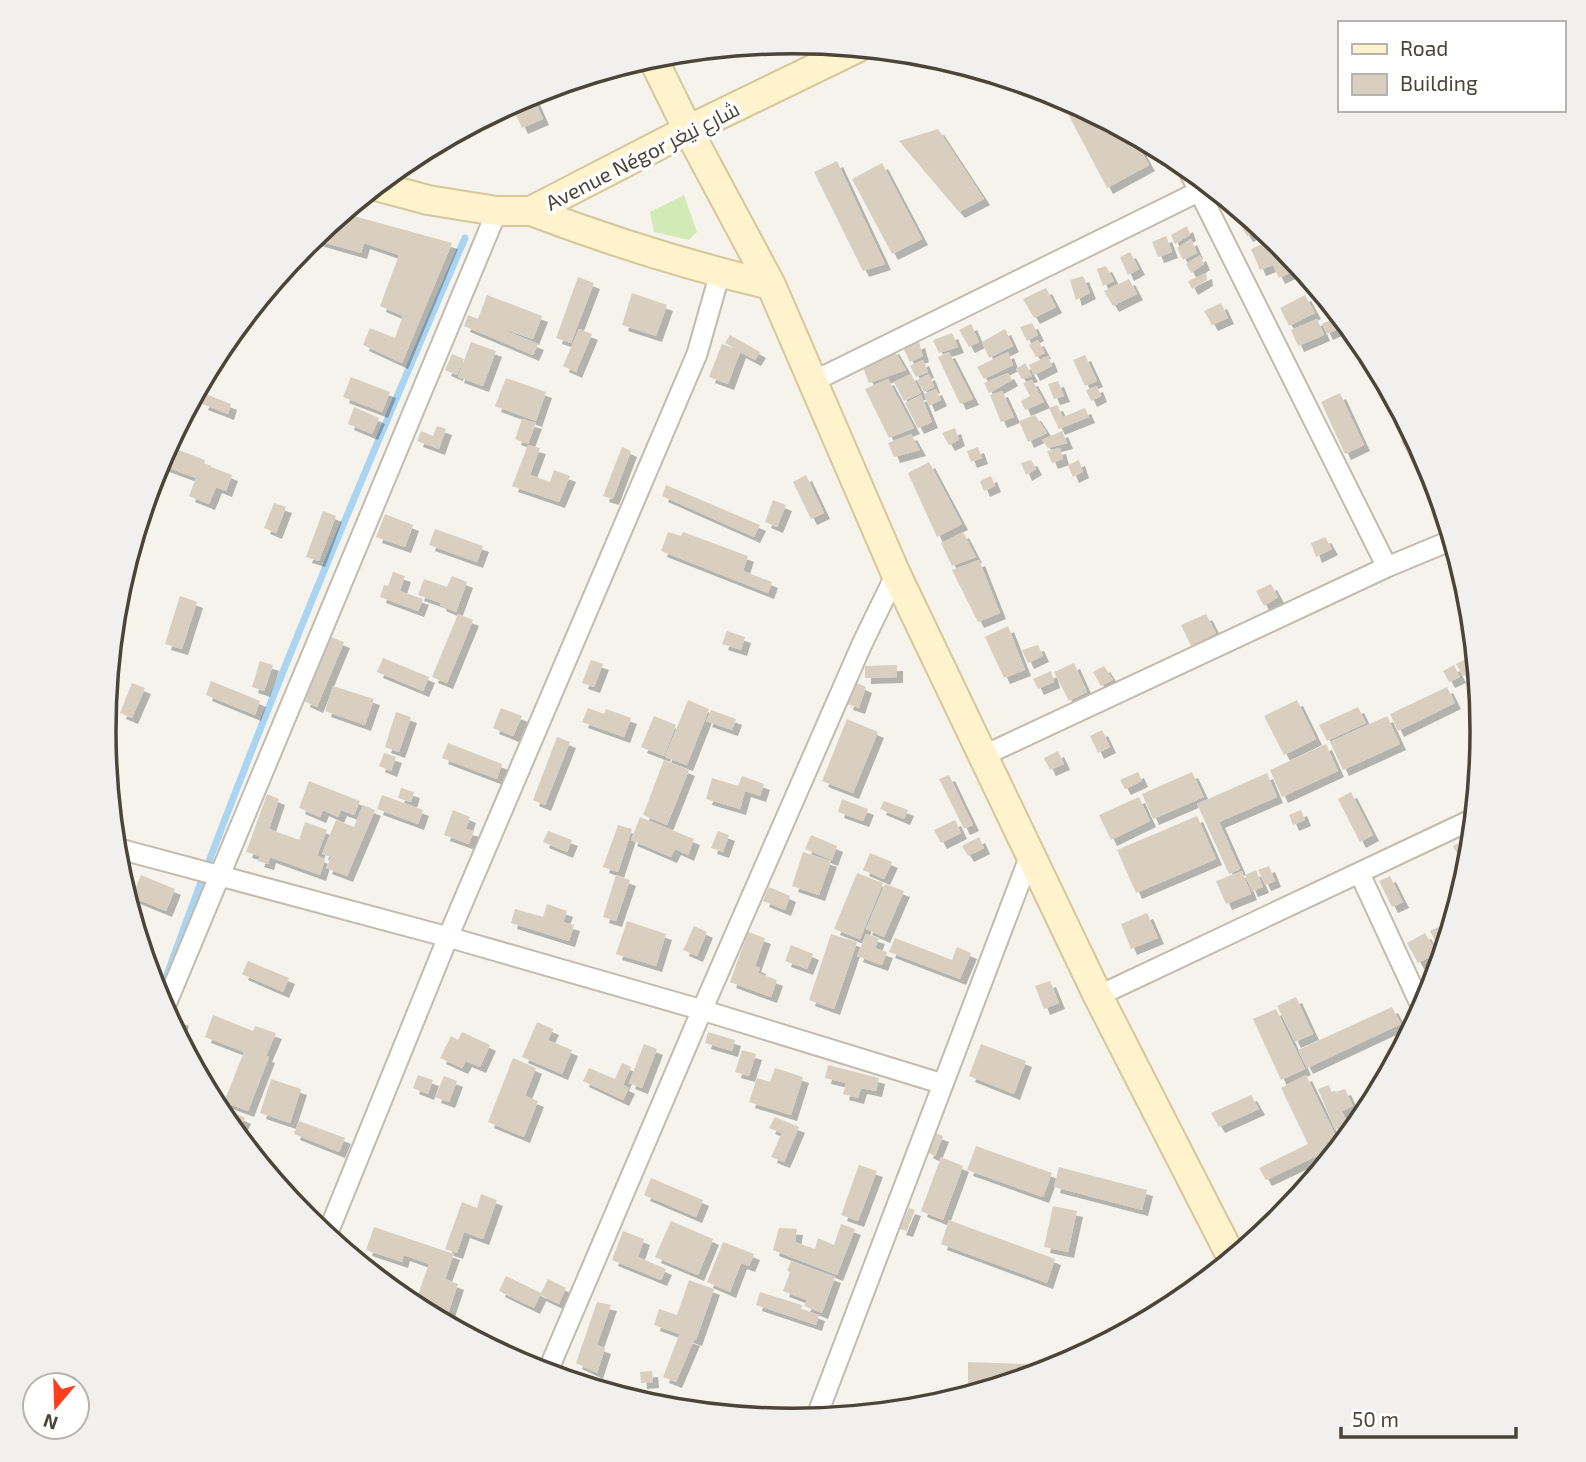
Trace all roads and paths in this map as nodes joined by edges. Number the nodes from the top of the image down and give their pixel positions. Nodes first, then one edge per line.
1 (841, 56) edge
2 (657, 68) edge
3 (688, 130) junction
4 (388, 189) edge
5 (1201, 191) edge
6 (1209, 197) edge
7 (497, 211) junction
8 (531, 211) junction
9 (720, 273) junction
10 (771, 285) junction
11 (813, 382) junction
12 (1443, 543) edge
13 (1387, 567) junction
14 (896, 573) junction
15 (985, 755) junction
16 (1463, 824) edge
17 (127, 851) edge
18 (1031, 853) junction
19 (1360, 874) junction
20 (218, 877) junction
21 (448, 937) junction
22 (170, 994) edge
23 (1416, 995) edge
24 (1098, 996) junction
25 (702, 1010) junction
26 (943, 1084) junction
27 (331, 1225) edge
28 (1228, 1249) edge
29 (551, 1363) edge
30 (820, 1407) edge

1 - 3 street, Avenue Négor شارع نيغر
2 - 3 street
3 - 8 street, Avenue Négor شارع نيغر
3 - 10 street
4 - 7 street, Avenue Négor شارع نيغر
5 - 11 street
6 - 13 street
7 - 8 street, Avenue Négor شارع نيغر
7 - 20 street
8 - 9 street
9 - 10 street
9 - 21 street
10 - 11 street
11 - 14 street
12 - 13 street
13 - 15 street
14 - 15 street
14 - 25 street
15 - 18 street
16 - 19 street
17 - 20 street
18 - 24 street
18 - 26 street
19 - 23 street
19 - 24 street
20 - 21 street
20 - 22 street
21 - 25 street
21 - 27 street
24 - 28 street
25 - 26 street
25 - 29 street
26 - 30 street

